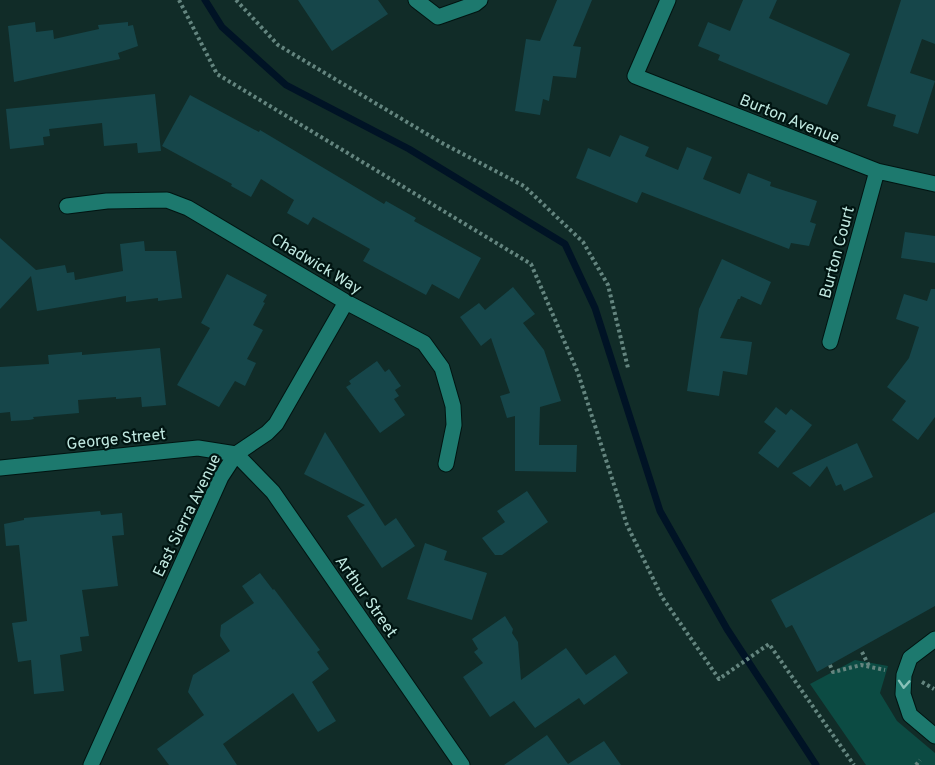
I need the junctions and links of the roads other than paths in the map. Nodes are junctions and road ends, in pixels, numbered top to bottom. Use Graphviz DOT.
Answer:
graph roads {
  1 [pos="416,0"];
  2 [pos="668,0"];
  3 [pos="477,2"];
  4 [pos="877,171"];
  5 [pos="935,184"];
  6 [pos="67,206"];
  7 [pos="346,302"];
  8 [pos="830,342"];
  9 [pos="236,454"];
  10 [pos="446,464"];
  11 [pos="0,468"];
  12 [pos="935,639"];
  13 [pos="935,736"];
  14 [pos="90,765"];
  15 [pos="462,765"];
  1 -- 3 [label="street"];
  2 -- 4 [label="street, Burton Avenue"];
  4 -- 5 [label="street, Burton Avenue"];
  4 -- 8 [label="street, Burton Court"];
  6 -- 7 [label="street, Chadwick Way"];
  7 -- 9 [label="street, East Sierra Avenue"];
  7 -- 10 [label="street, Chadwick Way"];
  9 -- 11 [label="street, George Street"];
  9 -- 14 [label="street, East Sierra Avenue"];
  9 -- 15 [label="street, Arthur Street"];
  12 -- 13 [label="street, one-way"];
}
